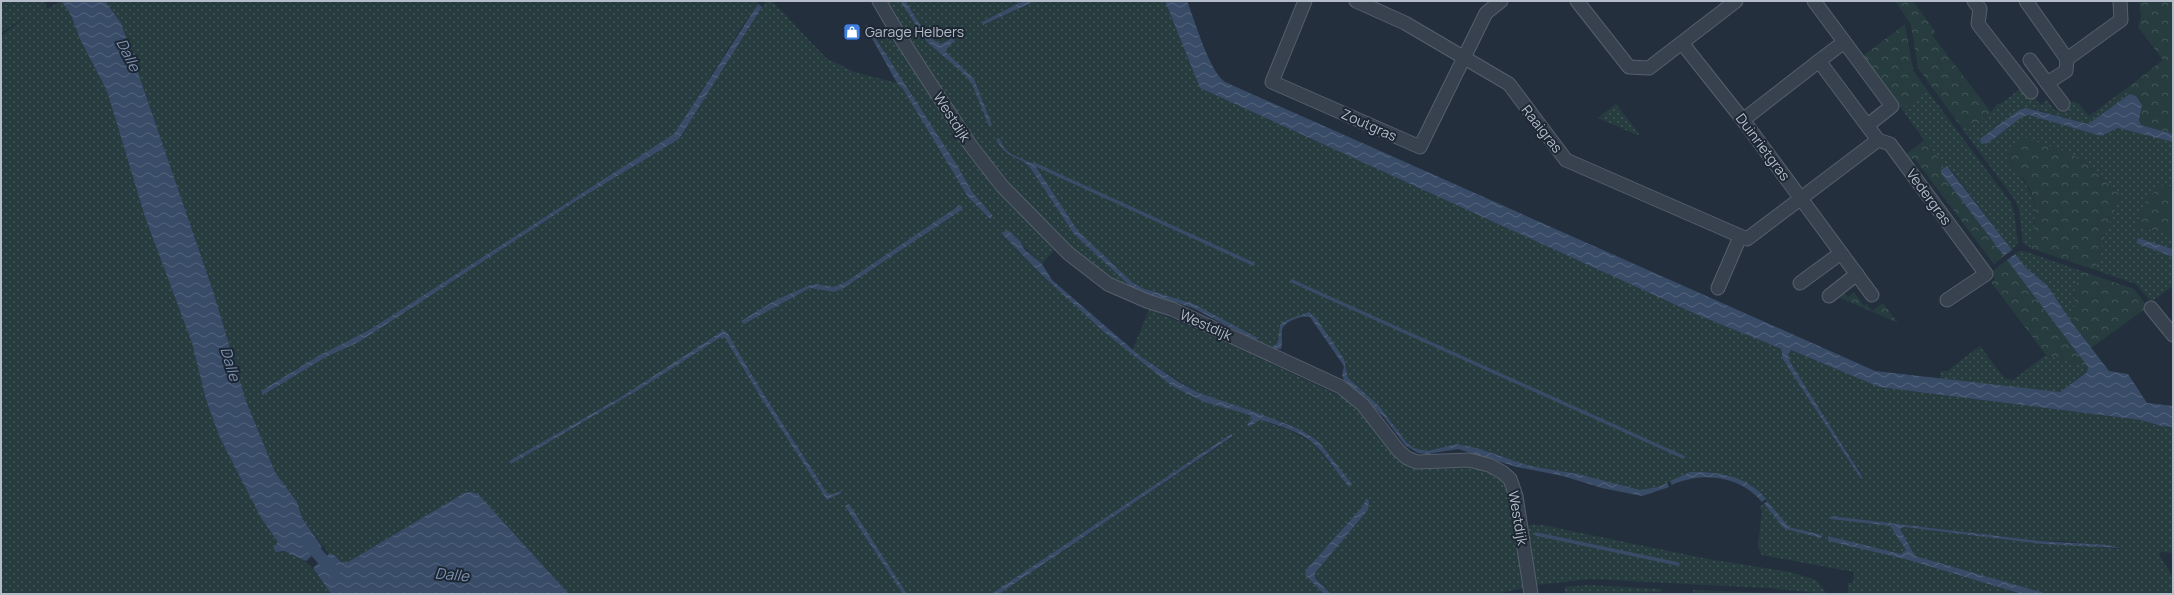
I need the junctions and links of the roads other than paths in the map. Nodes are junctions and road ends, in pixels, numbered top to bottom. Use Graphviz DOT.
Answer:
graph roads {
  1 [pos="879,1"];
  2 [pos="1305,1"];
  3 [pos="1356,1"];
  4 [pos="1501,1"];
  5 [pos="1577,1"];
  6 [pos="1736,1"];
  7 [pos="1814,1"];
  8 [pos="2026,1"];
  9 [pos="2120,1"];
  10 [pos="1977,5"];
  11 [pos="1682,42"];
  12 [pos="1844,42"];
  13 [pos="1462,58"];
  14 [pos="2030,60"];
  15 [pos="2067,60"];
  16 [pos="1820,61"];
  17 [pos="2047,83"];
  18 [pos="2032,92"];
  19 [pos="2063,104"];
  20 [pos="1743,120"];
  21 [pos="1868,125"];
  22 [pos="1878,140"];
  23 [pos="1801,198"];
  24 [pos="1740,237"];
  25 [pos="1842,253"];
  26 [pos="1857,274"];
  27 [pos="1800,283"];
  28 [pos="1718,288"];
  29 [pos="1872,295"];
  30 [pos="1829,296"];
  31 [pos="1947,300"];
  32 [pos="2151,308"];
  33 [pos="2173,335"];
  34 [pos="1531,594"];
  1 -- 34 [label="street, Westdijk"];
  2 -- 13 [label="street, Zoutgras"];
  3 -- 13 [label="street, Raaigras"];
  4 -- 13 [label="street"];
  5 -- 11 [label="street"];
  6 -- 11 [label="street"];
  7 -- 12 [label="street"];
  8 -- 15 [label="street"];
  9 -- 15 [label="street"];
  10 -- 18 [label="street"];
  11 -- 20 [label="street, Duinrietgras"];
  12 -- 16 [label="street"];
  12 -- 21 [label="street"];
  13 -- 24 [label="street, Raaigras"];
  14 -- 17 [label="street"];
  15 -- 17 [label="street"];
  16 -- 20 [label="street"];
  16 -- 21 [label="street, Vedergras"];
  17 -- 19 [label="street"];
  20 -- 23 [label="street, Duinrietgras"];
  21 -- 22 [label="street, Vedergras"];
  22 -- 23 [label="street"];
  22 -- 31 [label="street, Vedergras"];
  23 -- 24 [label="street"];
  23 -- 25 [label="street, Duinrietgras"];
  24 -- 28 [label="street"];
  25 -- 26 [label="street, Duinrietgras"];
  25 -- 27 [label="street"];
  26 -- 29 [label="street, Duinrietgras"];
  26 -- 30 [label="street"];
  32 -- 33 [label="street"];
}
